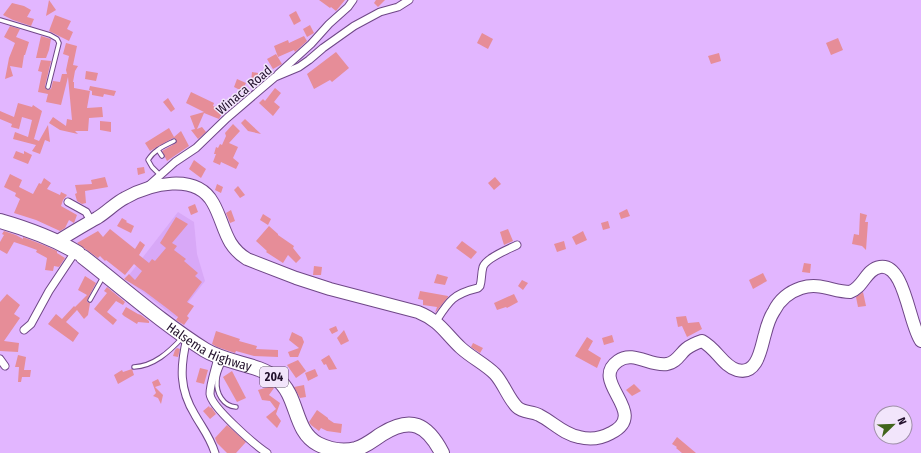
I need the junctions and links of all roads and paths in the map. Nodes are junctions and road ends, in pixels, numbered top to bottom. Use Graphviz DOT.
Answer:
graph roads {
  1 [pos="353,0"];
  2 [pos="409,0"];
  3 [pos="0,20"];
  4 [pos="275,77"];
  5 [pos="48,86"];
  6 [pos="174,141"];
  7 [pos="158,150"];
  8 [pos="162,156"];
  9 [pos="160,175"];
  10 [pos="145,189"];
  11 [pos="68,202"];
  12 [pos="0,221"];
  13 [pos="90,221"];
  14 [pos="58,241"];
  15 [pos="517,245"];
  16 [pos="79,254"];
  17 [pos="104,274"];
  18 [pos="90,300"];
  19 [pos="436,321"];
  20 [pos="24,330"];
  21 [pos="185,337"];
  22 [pos="921,341"];
  23 [pos="221,358"];
  24 [pos="0,359"];
  25 [pos="5,366"];
  26 [pos="134,367"];
  27 [pos="236,407"];
  28 [pos="215,453"];
  29 [pos="267,453"];
  30 [pos="442,453"];
  1 -- 4 [label="street"];
  2 -- 4 [label="street, Winaca Road"];
  3 -- 5 [label="lane"];
  4 -- 9 [label="street, Winaca Road"];
  6 -- 7 [label="lane"];
  7 -- 8 [label="lane"];
  7 -- 9 [label="lane"];
  9 -- 10 [label="street, Winaca Road"];
  10 -- 13 [label="main road"];
  10 -- 19 [label="main road"];
  11 -- 13 [label="street"];
  12 -- 14 [label="highway, Halsema Highway / 204"];
  13 -- 14 [label="main road"];
  14 -- 16 [label="highway, Halsema Highway / 204"];
  15 -- 19 [label="street"];
  16 -- 17 [label="highway, Halsema Highway / 204"];
  16 -- 20 [label="street"];
  17 -- 18 [label="lane"];
  17 -- 21 [label="highway, Halsema Highway / 204"];
  19 -- 22 [label="main road"];
  21 -- 23 [label="highway, Halsema Highway / 204"];
  21 -- 26 [label="lane"];
  21 -- 28 [label="street"];
  23 -- 27 [label="lane"];
  23 -- 29 [label="street"];
  23 -- 30 [label="highway, Halsema Highway / 204"];
  24 -- 25 [label="street"];
}
